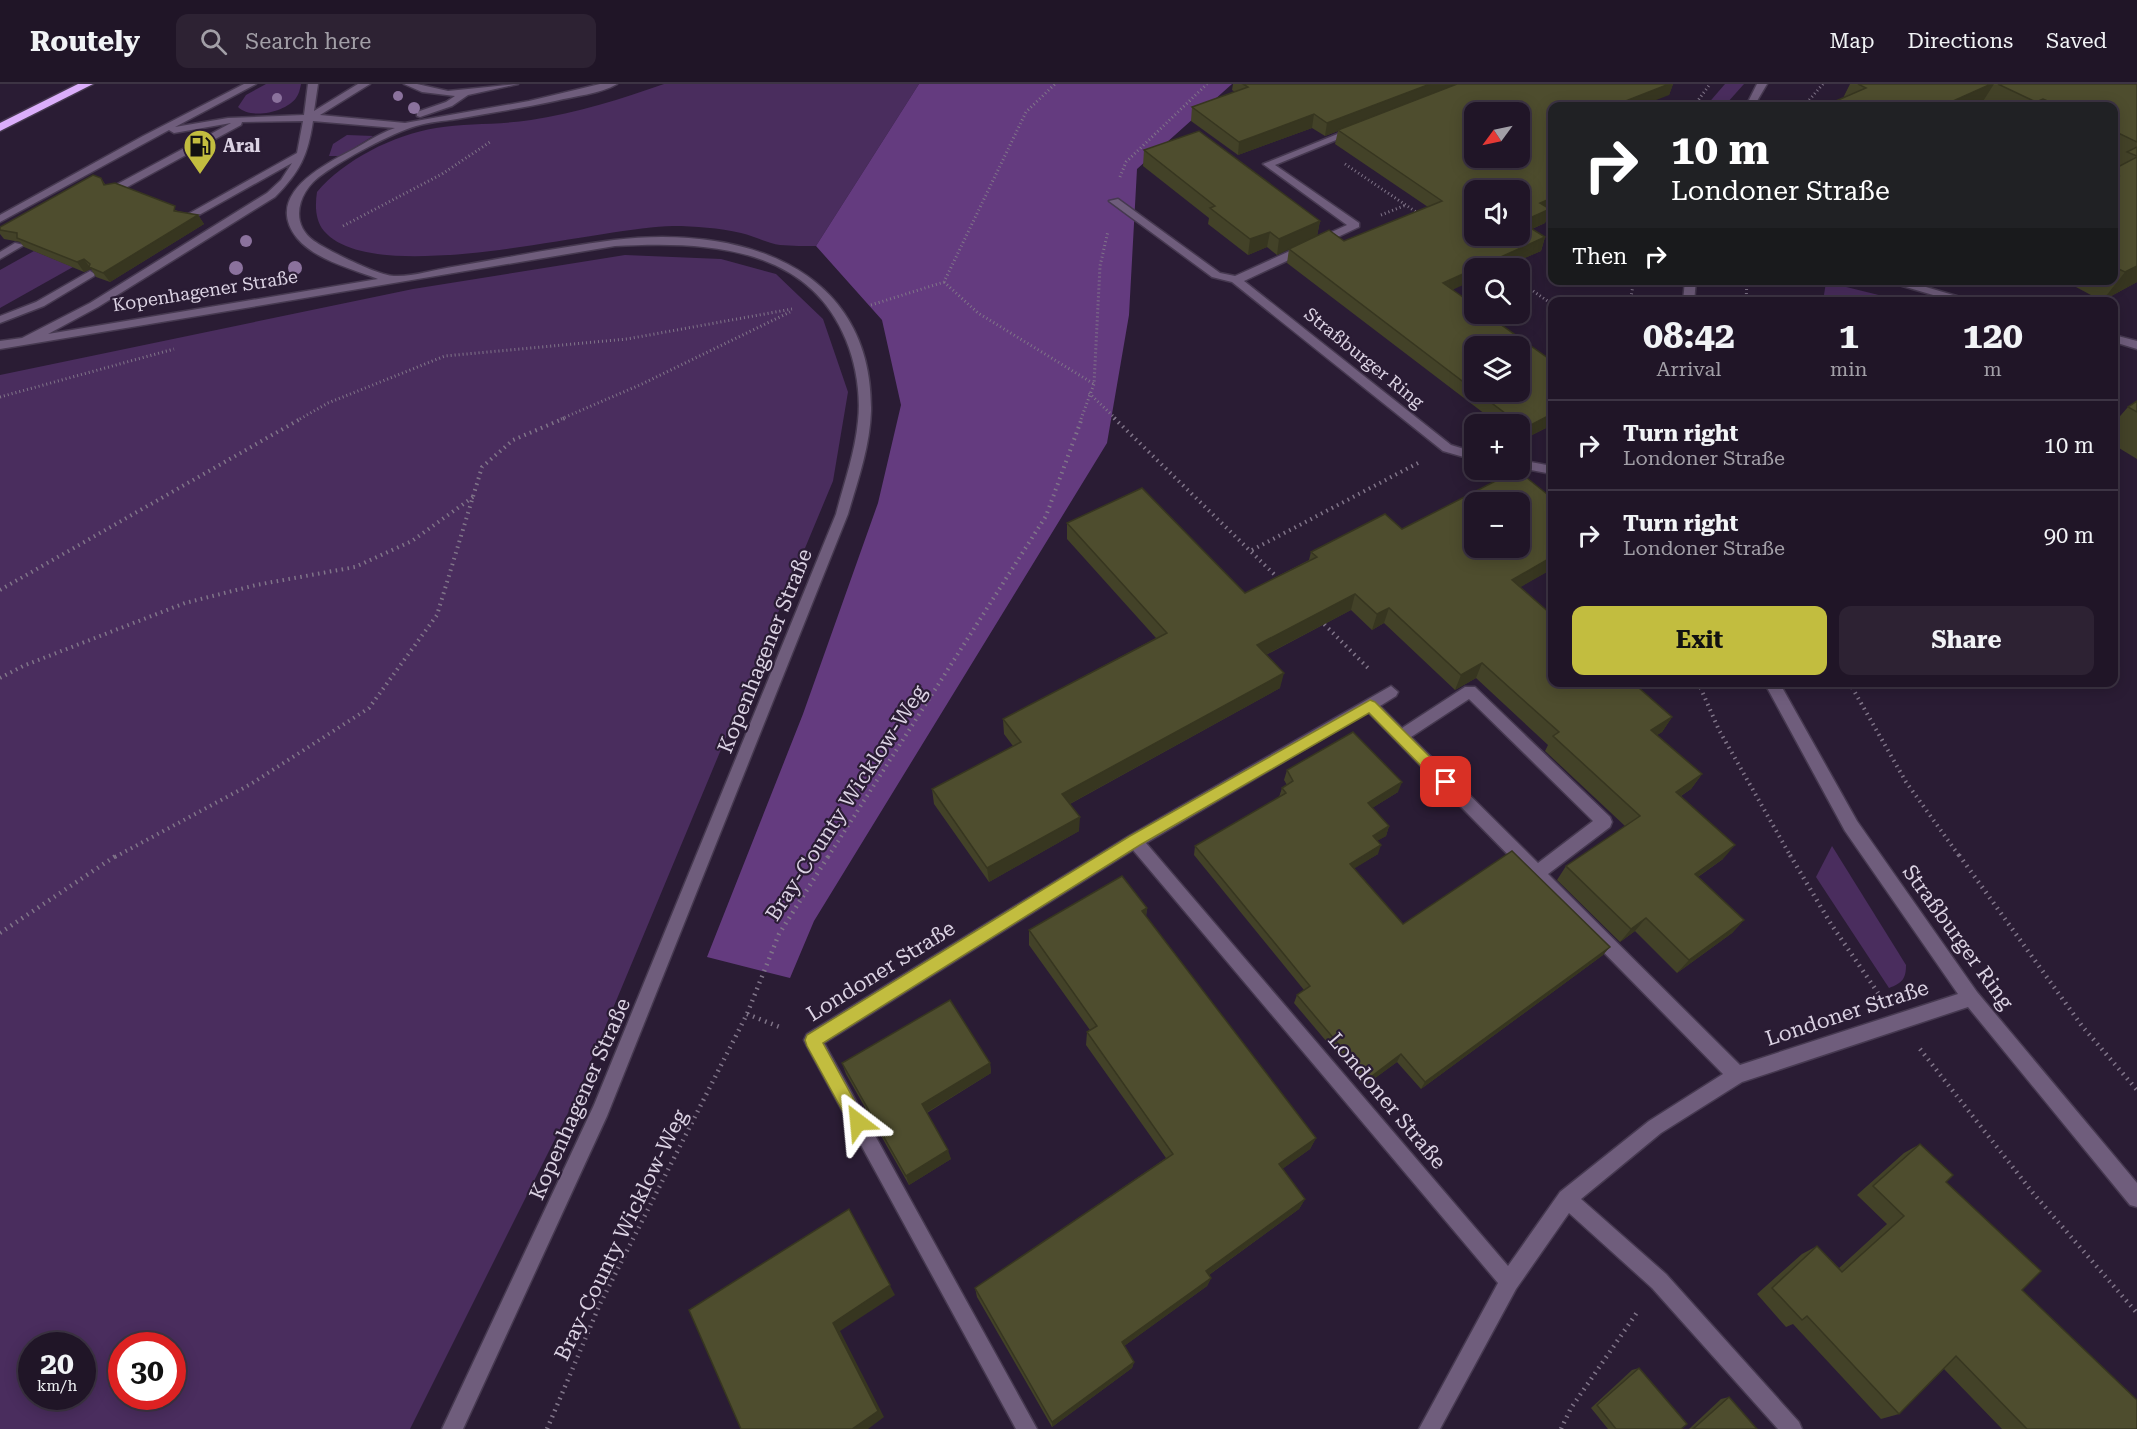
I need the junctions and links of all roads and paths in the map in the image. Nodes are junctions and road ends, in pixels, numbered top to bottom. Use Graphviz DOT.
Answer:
graph roads {
  1 [pos="87,84"];
  2 [pos="251,84"];
  3 [pos="314,84"];
  4 [pos="365,84"];
  5 [pos="409,84"];
  6 [pos="513,84"];
  7 [pos="612,84"];
  8 [pos="1055,84"];
  9 [pos="1207,84"];
  10 [pos="1710,84"];
  11 [pos="1762,84"];
  12 [pos="1823,84"];
  13 [pos="464,93"];
  14 [pos="1697,102"];
  15 [pos="1752,102"];
  16 [pos="1807,102"];
  17 [pos="529,104"];
  18 [pos="307,119"];
  19 [pos="242,121"];
  20 [pos="404,126"];
  21 [pos="0,128"];
  22 [pos="1360,129"];
  23 [pos="146,138"];
  24 [pos="1317,145"];
  25 [pos="303,153"];
  26 [pos="114,190"];
  27 [pos="271,195"];
  28 [pos="297,196"];
  29 [pos="1114,201"];
  30 [pos="186,218"];
  31 [pos="1425,218"];
  32 [pos="0,219"];
  33 [pos="19,245"];
  34 [pos="309,245"];
  35 [pos="0,256"];
  36 [pos="90,274"];
  37 [pos="391,280"];
  38 [pos="1236,280"];
  39 [pos="944,282"];
  40 [pos="1906,285"];
  41 [pos="1530,289"];
  42 [pos="1953,297"];
  43 [pos="1548,301"];
  44 [pos="840,313"];
  45 [pos="0,320"];
  46 [pos="2118,340"];
  47 [pos="25,341"];
  48 [pos="0,345"];
  49 [pos="2137,345"];
  50 [pos="180,348"];
  51 [pos="1094,384"];
  52 [pos="1089,393"];
  53 [pos="0,397"];
  54 [pos="1447,448"];
  55 [pos="1464,453"];
  56 [pos="1530,466"];
  57 [pos="1548,469"];
  58 [pos="473,496"];
  59 [pos="1252,550"];
  60 [pos="1284,584"];
  61 [pos="0,590"];
  62 [pos="1317,617"];
  63 [pos="0,678"];
  64 [pos="1774,687"];
  65 [pos="1852,687"];
  66 [pos="1391,692"];
  67 [pos="1370,705"];
  68 [pos="1401,736"];
  69 [pos="1135,841"];
  70 [pos="1537,873"];
  71 [pos="0,933"];
  72 [pos="1971,998"];
  73 [pos="1737,1074"];
  74 [pos="2137,1090"];
  75 [pos="2137,1198"];
  76 [pos="1567,1199"];
  77 [pos="1659,1281"];
  78 [pos="1509,1282"];
  79 [pos="452,1429"];
  80 [pos="547,1429"];
  81 [pos="1027,1429"];
  82 [pos="1429,1429"];
  83 [pos="1561,1429"];
  84 [pos="1792,1429"];
  1 -- 21 [label="highway"];
  2 -- 23 [label="street"];
  3 -- 18 [label="street"];
  4 -- 18 [label="street"];
  5 -- 13 [label="street"];
  6 -- 13 [label="street"];
  7 -- 17 [label="street"];
  8 -- 39 [label="path"];
  9 -- 29 [label="path, Bray-County Wicklow-Weg"];
  10 -- 14 [label="path"];
  11 -- 15 [label="street"];
  12 -- 16 [label="path"];
  13 -- 20 [label="street"];
  17 -- 20 [label="street"];
  17 -- 34 [label="path"];
  18 -- 19 [label="street"];
  18 -- 20 [label="street"];
  18 -- 25 [label="street"];
  19 -- 23 [label="street"];
  19 -- 26 [label="street"];
  20 -- 28 [label="street"];
  22 -- 24 [label="street"];
  23 -- 32 [label="street"];
  24 -- 31 [label="path"];
  24 -- 38 [label="street"];
  25 -- 27 [label="street"];
  25 -- 30 [label="street"];
  27 -- 28 [label="street"];
  27 -- 47 [label="street"];
  28 -- 34 [label="street, Kopenhagener Straße"];
  29 -- 38 [label="street, Straßburger Ring"];
  29 -- 51 [label="path, Bray-County Wicklow-Weg"];
  33 -- 35 [label="street"];
  34 -- 37 [label="street, Kopenhagener Straße"];
  36 -- 45 [label="street"];
  37 -- 44 [label="street, Kopenhagener Straße"];
  37 -- 47 [label="street, Kopenhagener Straße"];
  38 -- 54 [label="street, Straßburger Ring"];
  39 -- 44 [label="path"];
  39 -- 51 [label="path"];
  40 -- 42 [label="street"];
  41 -- 43 [label="path"];
  44 -- 79 [label="street, Kopenhagener Straße"];
  46 -- 49 [label="street"];
  47 -- 48 [label="street, Kopenhagener Straße"];
  50 -- 53 [label="path"];
  51 -- 52 [label="path, Bray-County Wicklow-Weg"];
  52 -- 59 [label="path"];
  52 -- 80 [label="path, Bray-County Wicklow-Weg"];
  54 -- 55 [label="street, Straßburger Ring"];
  54 -- 59 [label="path"];
  56 -- 57 [label="street"];
  58 -- 61 [label="path"];
  58 -- 63 [label="path"];
  58 -- 71 [label="path"];
  59 -- 60 [label="path"];
  62 -- 66 [label="path"];
  64 -- 72 [label="street, Straßburger Ring"];
  65 -- 74 [label="path"];
  66 -- 67 [label="street, Londoner Straße"];
  67 -- 68 [label="street"];
  67 -- 69 [label="street, Londoner Straße"];
  68 -- 70 [label="street"];
  68 -- 70 [label="street"];
  69 -- 78 [label="street, Londoner Straße"];
  69 -- 81 [label="street, Londoner Straße"];
  70 -- 73 [label="street"];
  72 -- 73 [label="street, Londoner Straße"];
  72 -- 75 [label="street, Straßburger Ring"];
  73 -- 76 [label="street, Londoner Straße"];
  76 -- 77 [label="street"];
  76 -- 78 [label="street, Londoner Straße"];
  77 -- 83 [label="path"];
  77 -- 84 [label="street"];
  78 -- 82 [label="street, Londoner Straße"];
}
